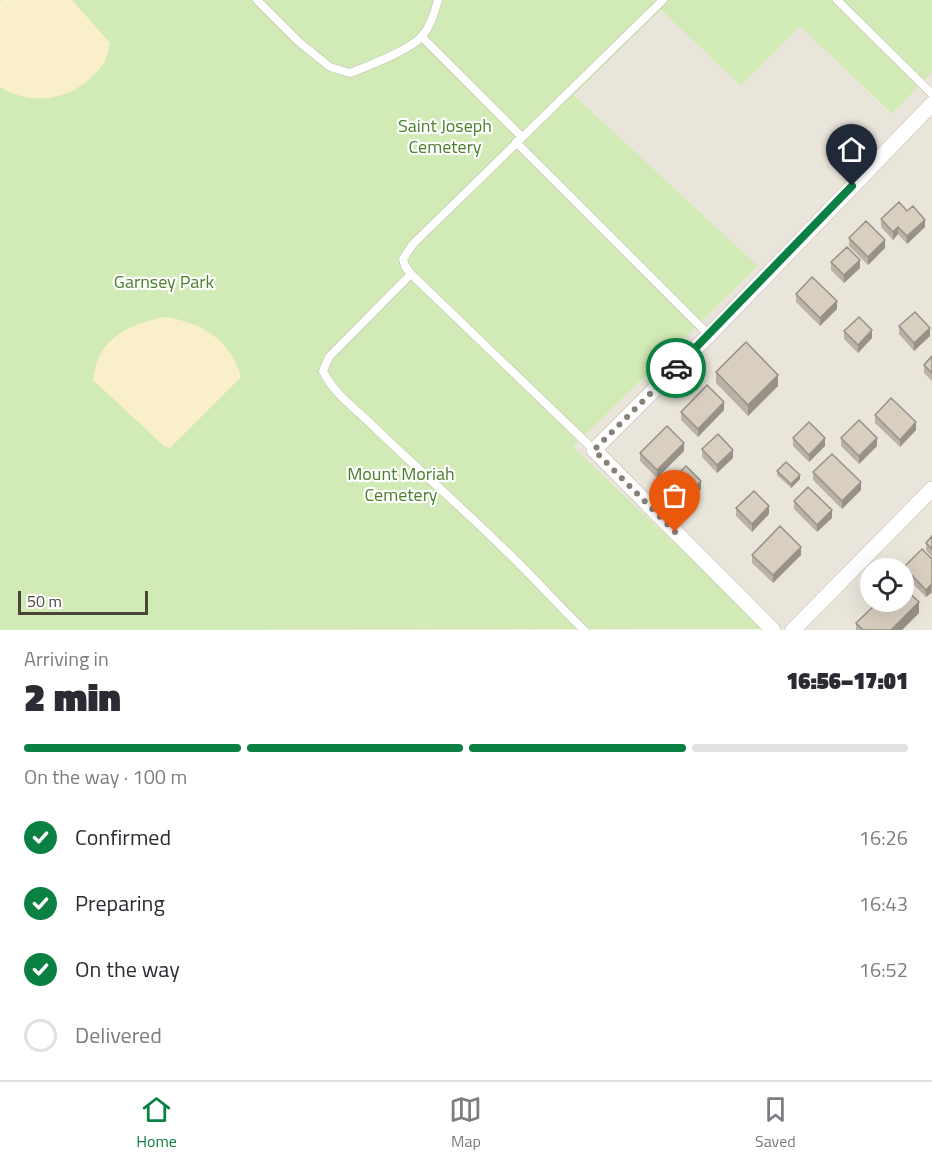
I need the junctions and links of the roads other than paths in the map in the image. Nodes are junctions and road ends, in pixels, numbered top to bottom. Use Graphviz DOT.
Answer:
graph roads {
  1 [pos="257,0"];
  2 [pos="438,0"];
  3 [pos="663,0"];
  4 [pos="837,0"];
  5 [pos="422,37"];
  6 [pos="932,94"];
  7 [pos="932,104"];
  8 [pos="518,139"];
  9 [pos="411,274"];
  10 [pos="709,335"];
  11 [pos="594,450"];
  12 [pos="932,489"];
  13 [pos="584,630"];
  14 [pos="774,630"];
  15 [pos="793,630"];
  1 -- 5 [label="lane"];
  2 -- 5 [label="lane"];
  3 -- 8 [label="lane"];
  4 -- 6 [label="lane"];
  5 -- 8 [label="lane"];
  7 -- 10 [label="street"];
  8 -- 9 [label="lane"];
  8 -- 10 [label="lane"];
  9 -- 11 [label="lane"];
  9 -- 13 [label="lane"];
  10 -- 11 [label="street"];
  11 -- 14 [label="street"];
  12 -- 15 [label="street"];
}
